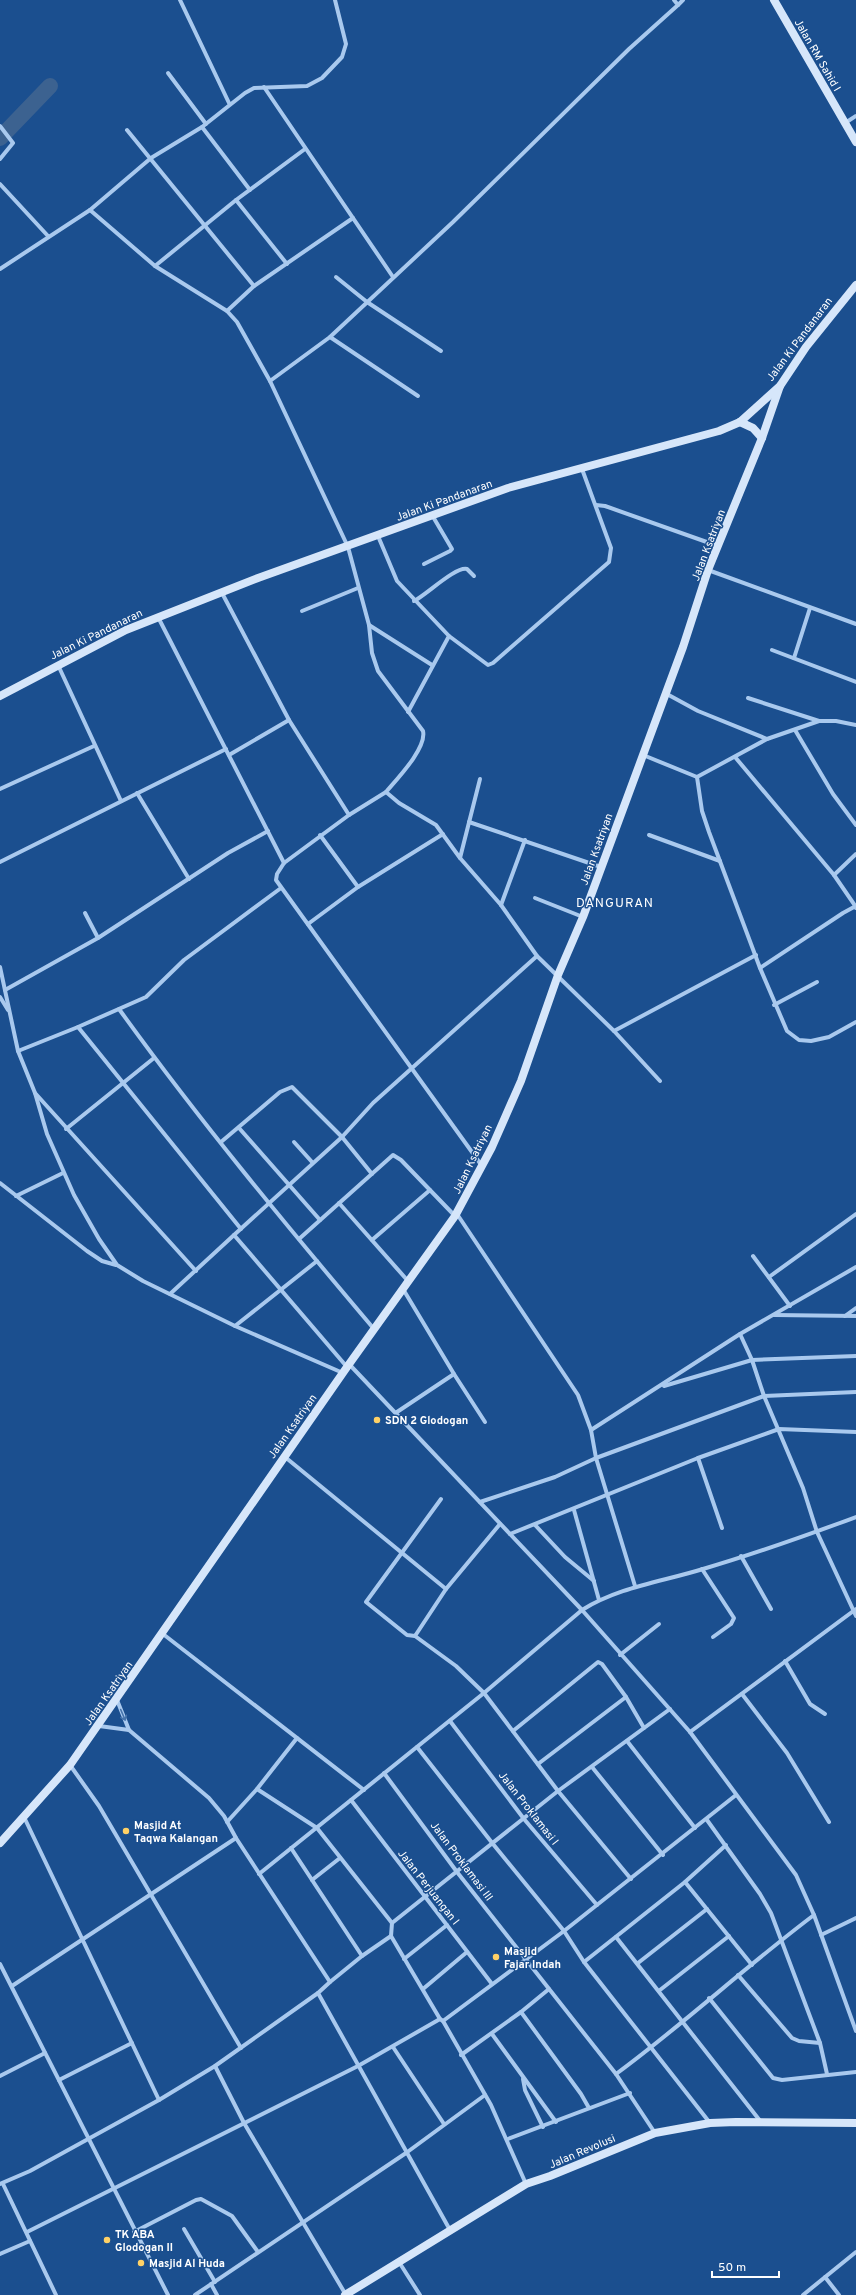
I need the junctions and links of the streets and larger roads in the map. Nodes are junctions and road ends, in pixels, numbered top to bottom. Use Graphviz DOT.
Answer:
graph roads {
  1 [pos="335,0"];
  2 [pos="674,0"];
  3 [pos="683,0"];
  4 [pos="774,0"];
  5 [pos="180,1"];
  6 [pos="678,5"];
  7 [pos="168,74"];
  8 [pos="264,87"];
  9 [pos="229,103"];
  10 [pos="856,116"];
  11 [pos="845,123"];
  12 [pos="204,125"];
  13 [pos="0,126"];
  14 [pos="127,130"];
  15 [pos="856,142"];
  16 [pos="305,149"];
  17 [pos="151,158"];
  18 [pos="0,159"];
  19 [pos="0,184"];
  20 [pos="250,190"];
  21 [pos="236,200"];
  22 [pos="90,210"];
  23 [pos="353,218"];
  24 [pos="202,226"];
  25 [pos="48,236"];
  26 [pos="287,264"];
  27 [pos="155,266"];
  28 [pos="0,269"];
  29 [pos="336,277"];
  30 [pos="393,277"];
  31 [pos="856,285"];
  32 [pos="254,286"];
  33 [pos="367,302"];
  34 [pos="227,311"];
  35 [pos="330,337"];
  36 [pos="441,351"];
  37 [pos="270,381"];
  38 [pos="780,386"];
  39 [pos="418,396"];
  40 [pos="740,422"];
  41 [pos="762,438"];
  42 [pos="582,469"];
  43 [pos="596,504"];
  44 [pos="432,515"];
  45 [pos="378,536"];
  46 [pos="718,546"];
  47 [pos="348,547"];
  48 [pos="424,564"];
  49 [pos="708,570"];
  50 [pos="474,576"];
  51 [pos="358,588"];
  52 [pos="222,592"];
  53 [pos="414,601"];
  54 [pos="810,608"];
  55 [pos="302,611"];
  56 [pos="158,616"];
  57 [pos="856,624"];
  58 [pos="369,625"];
  59 [pos="449,636"];
  60 [pos="772,650"];
  61 [pos="794,658"];
  62 [pos="58,665"];
  63 [pos="432,665"];
  64 [pos="856,682"];
  65 [pos="665,693"];
  66 [pos="0,696"];
  67 [pos="748,698"];
  68 [pos="408,712"];
  69 [pos="289,720"];
  70 [pos="819,721"];
  71 [pos="856,725"];
  72 [pos="795,730"];
  73 [pos="767,739"];
  74 [pos="94,746"];
  75 [pos="226,749"];
  76 [pos="230,754"];
  77 [pos="643,755"];
  78 [pos="735,757"];
  79 [pos="697,777"];
  80 [pos="480,779"];
  81 [pos="0,789"];
  82 [pos="386,792"];
  83 [pos="138,793"];
  84 [pos="121,801"];
  85 [pos="349,815"];
  86 [pos="469,822"];
  87 [pos="856,825"];
  88 [pos="268,831"];
  89 [pos="444,834"];
  90 [pos="320,835"];
  91 [pos="649,835"];
  92 [pos="525,840"];
  93 [pos="856,854"];
  94 [pos="460,858"];
  95 [pos="720,861"];
  96 [pos="0,862"];
  97 [pos="284,863"];
  98 [pos="601,867"];
  99 [pos="834,875"];
  100 [pos="188,879"];
  101 [pos="358,887"];
  102 [pos="281,888"];
  103 [pos="536,898"];
  104 [pos="501,905"];
  105 [pos="856,907"];
  106 [pos="84,913"];
  107 [pos="583,917"];
  108 [pos="308,924"];
  109 [pos="98,938"];
  110 [pos="756,955"];
  111 [pos="537,956"];
  112 [pos="0,967"];
  113 [pos="760,968"];
  114 [pos="558,975"];
  115 [pos="816,982"];
  116 [pos="5,990"];
  117 [pos="0,996"];
  118 [pos="774,1005"];
  119 [pos="119,1009"];
  120 [pos="10,1013"];
  121 [pos="856,1022"];
  122 [pos="78,1027"];
  123 [pos="614,1031"];
  124 [pos="18,1051"];
  125 [pos="154,1058"];
  126 [pos="411,1068"];
  127 [pos="660,1081"];
  128 [pos="122,1082"];
  129 [pos="35,1093"];
  130 [pos="239,1128"];
  131 [pos="66,1129"];
  132 [pos="342,1136"];
  133 [pos="221,1142"];
  134 [pos="294,1142"];
  135 [pos="312,1162"];
  136 [pos="482,1167"];
  137 [pos="63,1173"];
  138 [pos="372,1174"];
  139 [pos="0,1183"];
  140 [pos="288,1185"];
  141 [pos="430,1190"];
  142 [pos="16,1196"];
  143 [pos="268,1203"];
  144 [pos="339,1203"];
  145 [pos="856,1214"];
  146 [pos="456,1215"];
  147 [pos="320,1220"];
  148 [pos="241,1229"];
  149 [pos="234,1235"];
  150 [pos="298,1239"];
  151 [pos="372,1240"];
  152 [pos="754,1256"];
  153 [pos="317,1261"];
  154 [pos="117,1265"];
  155 [pos="856,1267"];
  156 [pos="196,1271"];
  157 [pos="768,1277"];
  158 [pos="408,1281"];
  159 [pos="403,1289"];
  160 [pos="280,1290"];
  161 [pos="170,1294"];
  162 [pos="790,1306"];
  163 [pos="856,1308"];
  164 [pos="773,1315"];
  165 [pos="845,1316"];
  166 [pos="856,1316"];
  167 [pos="235,1326"];
  168 [pos="374,1329"];
  169 [pos="740,1334"];
  170 [pos="856,1356"];
  171 [pos="752,1360"];
  172 [pos="347,1368"];
  173 [pos="454,1374"];
  174 [pos="660,1387"];
  175 [pos="856,1392"];
  176 [pos="764,1396"];
  177 [pos="397,1412"];
  178 [pos="485,1422"];
  179 [pos="779,1429"];
  180 [pos="591,1430"];
  181 [pos="856,1432"];
  182 [pos="284,1456"];
  183 [pos="596,1458"];
  184 [pos="698,1458"];
  185 [pos="607,1494"];
  186 [pos="441,1498"];
  187 [pos="480,1502"];
  188 [pos="574,1510"];
  189 [pos="856,1517"];
  190 [pos="500,1524"];
  191 [pos="535,1525"];
  192 [pos="722,1528"];
  193 [pos="817,1532"];
  194 [pos="510,1534"];
  195 [pos="403,1552"];
  196 [pos="741,1556"];
  197 [pos="702,1569"];
  198 [pos="594,1581"];
  199 [pos="635,1586"];
  200 [pos="446,1589"];
  201 [pos="599,1600"];
  202 [pos="771,1609"];
  203 [pos="582,1610"];
  204 [pos="855,1610"];
  205 [pos="856,1616"];
  206 [pos="659,1624"];
  207 [pos="164,1634"];
  208 [pos="415,1636"];
  209 [pos="713,1637"];
  210 [pos="620,1655"];
  211 [pos="785,1661"];
  212 [pos="484,1694"];
  213 [pos="742,1694"];
  214 [pos="626,1697"];
  215 [pos="117,1700"];
  216 [pos="670,1709"];
  217 [pos="825,1714"];
  218 [pos="450,1720"];
  219 [pos="99,1726"];
  220 [pos="644,1728"];
  221 [pos="129,1730"];
  222 [pos="513,1731"];
  223 [pos="690,1732"];
  224 [pos="297,1738"];
  225 [pos="627,1741"];
  226 [pos="417,1747"];
  227 [pos="538,1764"];
  228 [pos="70,1765"];
  229 [pos="592,1767"];
  230 [pos="384,1773"];
  231 [pos="257,1788"];
  232 [pos="364,1790"];
  233 [pos="558,1791"];
  234 [pos="736,1795"];
  235 [pos="351,1800"];
  236 [pos="24,1817"];
  237 [pos="524,1819"];
  238 [pos="707,1820"];
  239 [pos="227,1822"];
  240 [pos="829,1822"];
  241 [pos="317,1828"];
  242 [pos="696,1828"];
  243 [pos="236,1838"];
  244 [pos="0,1843"];
  245 [pos="493,1844"];
  246 [pos="726,1845"];
  247 [pos="291,1848"];
  248 [pos="662,1855"];
  249 [pos="340,1858"];
  250 [pos="457,1872"];
  251 [pos="259,1874"];
  252 [pos="631,1879"];
  253 [pos="312,1880"];
  254 [pos="684,1882"];
  255 [pos="149,1895"];
  256 [pos="426,1898"];
  257 [pos="597,1905"];
  258 [pos="707,1909"];
  259 [pos="814,1915"];
  260 [pos="856,1918"];
  261 [pos="392,1923"];
  262 [pos="447,1925"];
  263 [pos="564,1931"];
  264 [pos="821,1934"];
  265 [pos="391,1936"];
  266 [pos="729,1936"];
  267 [pos="616,1937"];
  268 [pos="82,1939"];
  269 [pos="782,1939"];
  270 [pos="467,1952"];
  271 [pos="362,1956"];
  272 [pos="404,1959"];
  273 [pos="527,1959"];
  274 [pos="584,1962"];
  275 [pos="638,1963"];
  276 [pos="0,1965"];
  277 [pos="752,1965"];
  278 [pos="738,1975"];
  279 [pos="330,1982"];
  280 [pos="492,1984"];
  281 [pos="12,1986"];
  282 [pos="423,1989"];
  283 [pos="549,1989"];
  284 [pos="660,1990"];
  285 [pos="318,1993"];
  286 [pos="709,1998"];
  287 [pos="521,2012"];
  288 [pos="442,2020"];
  289 [pos="682,2020"];
  290 [pos="856,2031"];
  291 [pos="492,2034"];
  292 [pos="132,2043"];
  293 [pos="820,2043"];
  294 [pos="393,2047"];
  295 [pos="241,2048"];
  296 [pos="652,2048"];
  297 [pos="45,2053"];
  298 [pos="461,2055"];
  299 [pos="215,2066"];
  300 [pos="358,2066"];
  301 [pos="856,2072"];
  302 [pos="616,2074"];
  303 [pos="827,2074"];
  304 [pos="0,2076"];
  305 [pos="523,2078"];
  306 [pos="59,2080"];
  307 [pos="630,2093"];
  308 [pos="485,2095"];
  309 [pos="159,2100"];
  310 [pos="589,2108"];
  311 [pos="244,2122"];
  312 [pos="556,2122"];
  313 [pos="762,2122"];
  314 [pos="710,2123"];
  315 [pos="856,2123"];
  316 [pos="444,2124"];
  317 [pos="542,2127"];
  318 [pos="655,2133"];
  319 [pos="88,2138"];
  320 [pos="508,2139"];
  321 [pos="406,2153"];
  322 [pos="2,2184"];
  323 [pos="526,2184"];
  324 [pos="114,2189"];
  325 [pos="302,2222"];
  326 [pos="184,2228"];
  327 [pos="450,2231"];
  328 [pos="27,2232"];
  329 [pos="134,2232"];
  330 [pos="30,2241"];
  331 [pos="258,2252"];
  332 [pos="856,2252"];
  333 [pos="0,2254"];
  334 [pos="399,2262"];
  335 [pos="825,2277"];
  336 [pos="213,2283"];
  337 [pos="56,2295"];
  338 [pos="168,2295"];
  339 [pos="194,2295"];
  340 [pos="217,2295"];
  341 [pos="345,2295"];
  342 [pos="420,2295"];
  343 [pos="803,2295"];
  344 [pos="839,2295"];
  1 -- 8 [label="street"];
  2 -- 6 [label="street"];
  3 -- 6 [label="street"];
  4 -- 11 [label="street, Jalan RM Sahid I"];
  5 -- 9 [label="street"];
  6 -- 30 [label="street"];
  7 -- 12 [label="street"];
  8 -- 9 [label="street"];
  8 -- 16 [label="street"];
  9 -- 12 [label="street"];
  10 -- 11 [label="street"];
  11 -- 15 [label="street, Jalan RM Sahid I"];
  12 -- 17 [label="street"];
  12 -- 20 [label="street"];
  13 -- 18 [label="street"];
  14 -- 17 [label="street"];
  16 -- 20 [label="street"];
  16 -- 23 [label="street"];
  17 -- 22 [label="street"];
  17 -- 24 [label="street"];
  19 -- 25 [label="street"];
  20 -- 21 [label="street"];
  21 -- 24 [label="street"];
  21 -- 26 [label="street"];
  22 -- 25 [label="street"];
  22 -- 27 [label="street"];
  23 -- 26 [label="street"];
  23 -- 30 [label="street"];
  24 -- 27 [label="street"];
  24 -- 32 [label="street"];
  25 -- 28 [label="street"];
  26 -- 32 [label="street"];
  27 -- 34 [label="street"];
  29 -- 33 [label="street"];
  30 -- 33 [label="street"];
  31 -- 38 [label="street, Jalan Ki Pandanaran"];
  32 -- 34 [label="street"];
  33 -- 35 [label="street"];
  33 -- 36 [label="street"];
  34 -- 37 [label="street"];
  35 -- 37 [label="street"];
  35 -- 39 [label="street"];
  37 -- 47 [label="street"];
  38 -- 40 [label="street, Jalan Ki Pandanaran"];
  38 -- 41 [label="street, Jalan Ksatriyan"];
  40 -- 41 [label="street"];
  40 -- 42 [label="street, Jalan Ki Pandanaran"];
  41 -- 46 [label="street, Jalan Ksatriyan"];
  42 -- 43 [label="street"];
  42 -- 44 [label="street, Jalan Ki Pandanaran"];
  43 -- 46 [label="street"];
  43 -- 59 [label="street"];
  44 -- 45 [label="street, Jalan Ki Pandanaran"];
  44 -- 48 [label="street"];
  45 -- 47 [label="street, Jalan Ki Pandanaran"];
  45 -- 53 [label="street"];
  46 -- 49 [label="street, Jalan Ksatriyan"];
  47 -- 51 [label="street"];
  47 -- 52 [label="street, Jalan Ki Pandanaran"];
  49 -- 54 [label="street"];
  49 -- 65 [label="street, Jalan Ksatriyan"];
  50 -- 53 [label="street"];
  51 -- 55 [label="street"];
  51 -- 58 [label="street"];
  52 -- 56 [label="street, Jalan Ki Pandanaran"];
  52 -- 69 [label="street"];
  53 -- 59 [label="street"];
  54 -- 57 [label="street"];
  54 -- 61 [label="street"];
  56 -- 62 [label="street, Jalan Ki Pandanaran"];
  56 -- 75 [label="street"];
  58 -- 63 [label="street"];
  58 -- 68 [label="street"];
  59 -- 63 [label="street"];
  60 -- 61 [label="street"];
  61 -- 64 [label="street"];
  62 -- 66 [label="street, Jalan Ki Pandanaran"];
  62 -- 74 [label="street"];
  63 -- 68 [label="street"];
  65 -- 73 [label="street"];
  65 -- 77 [label="street, Jalan Ksatriyan"];
  67 -- 70 [label="street"];
  68 -- 82 [label="street"];
  69 -- 76 [label="street"];
  69 -- 85 [label="street"];
  70 -- 71 [label="street"];
  70 -- 72 [label="street"];
  72 -- 73 [label="street"];
  72 -- 87 [label="street"];
  73 -- 78 [label="street"];
  74 -- 81 [label="street"];
  74 -- 84 [label="street"];
  75 -- 76 [label="street"];
  75 -- 83 [label="street"];
  76 -- 88 [label="street"];
  77 -- 79 [label="street"];
  77 -- 98 [label="street, Jalan Ksatriyan"];
  78 -- 79 [label="street"];
  78 -- 99 [label="street"];
  79 -- 95 [label="street"];
  80 -- 86 [label="street"];
  82 -- 85 [label="street"];
  82 -- 89 [label="street"];
  83 -- 84 [label="street"];
  83 -- 100 [label="street"];
  84 -- 96 [label="street"];
  85 -- 90 [label="street"];
  86 -- 92 [label="street"];
  86 -- 94 [label="street"];
  88 -- 97 [label="street"];
  88 -- 100 [label="street"];
  89 -- 94 [label="street"];
  89 -- 101 [label="street"];
  90 -- 97 [label="street"];
  90 -- 101 [label="street"];
  91 -- 95 [label="street"];
  92 -- 98 [label="street"];
  92 -- 104 [label="street"];
  93 -- 99 [label="street"];
  94 -- 104 [label="street"];
  95 -- 110 [label="street"];
  97 -- 102 [label="street"];
  98 -- 107 [label="street, Jalan Ksatriyan"];
  99 -- 105 [label="street"];
  100 -- 109 [label="street"];
  101 -- 108 [label="street"];
  102 -- 108 [label="street"];
  102 -- 119 [label="street"];
  103 -- 107 [label="street"];
  104 -- 111 [label="street"];
  105 -- 113 [label="street"];
  106 -- 109 [label="street"];
  107 -- 114 [label="street, Jalan Ksatriyan"];
  108 -- 126 [label="street"];
  109 -- 116 [label="street"];
  110 -- 113 [label="street"];
  110 -- 123 [label="street"];
  111 -- 114 [label="street"];
  111 -- 126 [label="street"];
  112 -- 116 [label="street"];
  113 -- 118 [label="street"];
  114 -- 123 [label="street"];
  114 -- 136 [label="street, Jalan Ksatriyan"];
  115 -- 118 [label="street"];
  116 -- 120 [label="street"];
  117 -- 120 [label="street"];
  118 -- 121 [label="street"];
  119 -- 122 [label="street"];
  119 -- 125 [label="street"];
  120 -- 124 [label="street"];
  122 -- 124 [label="street"];
  122 -- 128 [label="street"];
  123 -- 127 [label="street"];
  124 -- 129 [label="street"];
  125 -- 128 [label="street"];
  125 -- 133 [label="street"];
  126 -- 132 [label="street"];
  126 -- 136 [label="street"];
  128 -- 131 [label="street"];
  128 -- 148 [label="street"];
  129 -- 131 [label="street"];
  129 -- 137 [label="street"];
  130 -- 132 [label="street"];
  130 -- 133 [label="street"];
  130 -- 140 [label="street"];
  131 -- 156 [label="street"];
  132 -- 135 [label="street"];
  132 -- 138 [label="street"];
  133 -- 143 [label="street"];
  134 -- 135 [label="street"];
  135 -- 140 [label="street"];
  136 -- 146 [label="street, Jalan Ksatriyan"];
  137 -- 142 [label="street"];
  137 -- 154 [label="street"];
  138 -- 141 [label="street"];
  138 -- 144 [label="street"];
  139 -- 142 [label="street"];
  140 -- 143 [label="street"];
  140 -- 147 [label="street"];
  141 -- 146 [label="street"];
  141 -- 151 [label="street"];
  142 -- 154 [label="street"];
  143 -- 148 [label="street"];
  143 -- 150 [label="street"];
  144 -- 147 [label="street"];
  144 -- 151 [label="street"];
  145 -- 157 [label="street"];
  146 -- 158 [label="street, Jalan Ksatriyan"];
  146 -- 180 [label="street"];
  147 -- 150 [label="street"];
  148 -- 149 [label="street"];
  149 -- 156 [label="street"];
  149 -- 160 [label="street"];
  150 -- 153 [label="street"];
  151 -- 158 [label="street"];
  152 -- 157 [label="street"];
  153 -- 160 [label="street"];
  153 -- 168 [label="street"];
  154 -- 161 [label="street"];
  155 -- 162 [label="street"];
  156 -- 161 [label="street"];
  157 -- 162 [label="street"];
  158 -- 159 [label="street, Jalan Ksatriyan"];
  159 -- 168 [label="street, Jalan Ksatriyan"];
  159 -- 173 [label="street"];
  160 -- 167 [label="street"];
  160 -- 172 [label="street"];
  161 -- 167 [label="street"];
  162 -- 164 [label="street"];
  163 -- 165 [label="street"];
  164 -- 165 [label="street"];
  164 -- 169 [label="street"];
  165 -- 166 [label="street"];
  167 -- 172 [label="street"];
  168 -- 172 [label="street, Jalan Ksatriyan"];
  169 -- 171 [label="street"];
  169 -- 174 [label="street"];
  170 -- 171 [label="street"];
  171 -- 174 [label="street"];
  171 -- 176 [label="street"];
  172 -- 177 [label="street"];
  172 -- 182 [label="street, Jalan Ksatriyan"];
  173 -- 177 [label="street"];
  173 -- 178 [label="street"];
  174 -- 180 [label="street"];
  175 -- 176 [label="street"];
  176 -- 179 [label="street"];
  176 -- 183 [label="street"];
  177 -- 187 [label="street"];
  179 -- 181 [label="street"];
  179 -- 184 [label="street"];
  179 -- 193 [label="street"];
  180 -- 183 [label="street"];
  182 -- 195 [label="street"];
  182 -- 207 [label="street, Jalan Ksatriyan"];
  183 -- 185 [label="street"];
  183 -- 187 [label="street"];
  184 -- 185 [label="street"];
  184 -- 192 [label="street"];
  185 -- 188 [label="street"];
  185 -- 199 [label="street"];
  186 -- 195 [label="street"];
  187 -- 190 [label="street"];
  188 -- 191 [label="street"];
  188 -- 198 [label="street"];
  189 -- 193 [label="street"];
  190 -- 194 [label="street"];
  190 -- 200 [label="street"];
  191 -- 194 [label="street"];
  191 -- 198 [label="street"];
  193 -- 196 [label="street"];
  193 -- 204 [label="street"];
  194 -- 203 [label="street"];
  195 -- 200 [label="street"];
  195 -- 208 [label="street"];
  196 -- 197 [label="street"];
  196 -- 202 [label="street"];
  197 -- 199 [label="street"];
  197 -- 209 [label="street"];
  198 -- 201 [label="street"];
  199 -- 201 [label="street"];
  200 -- 208 [label="street"];
  201 -- 203 [label="street"];
  203 -- 210 [label="street"];
  203 -- 212 [label="street"];
  204 -- 205 [label="street"];
  204 -- 211 [label="street"];
  206 -- 210 [label="street"];
  207 -- 215 [label="street, Jalan Ksatriyan"];
  207 -- 224 [label="street"];
  208 -- 212 [label="street"];
  210 -- 216 [label="street"];
  211 -- 213 [label="street"];
  211 -- 217 [label="street"];
  212 -- 218 [label="street"];
  212 -- 222 [label="street"];
  213 -- 223 [label="street"];
  213 -- 240 [label="street"];
  214 -- 220 [label="street"];
  214 -- 222 [label="street"];
  214 -- 227 [label="street"];
  215 -- 219 [label="street, Jalan Ksatriyan"];
  215 -- 221 [label="street, one-way"];
  216 -- 220 [label="street"];
  216 -- 223 [label="street"];
  218 -- 226 [label="street"];
  218 -- 237 [label="street, Jalan Proklamasi I"];
  219 -- 221 [label="street"];
  219 -- 228 [label="street, Jalan Ksatriyan"];
  220 -- 225 [label="street"];
  221 -- 239 [label="street"];
  222 -- 227 [label="street"];
  223 -- 234 [label="street"];
  224 -- 231 [label="street"];
  224 -- 232 [label="street"];
  225 -- 229 [label="street"];
  225 -- 242 [label="street"];
  226 -- 230 [label="street"];
  226 -- 245 [label="street"];
  227 -- 233 [label="street"];
  228 -- 236 [label="street, Jalan Ksatriyan"];
  228 -- 255 [label="street"];
  229 -- 233 [label="street"];
  229 -- 248 [label="street"];
  230 -- 232 [label="street"];
  230 -- 250 [label="street, Jalan Proklamasi III"];
  231 -- 239 [label="street"];
  231 -- 241 [label="street"];
  232 -- 235 [label="street"];
  233 -- 237 [label="street"];
  233 -- 252 [label="street"];
  234 -- 238 [label="street"];
  234 -- 259 [label="street"];
  235 -- 241 [label="street"];
  235 -- 256 [label="street, Jalan Perjuangan I"];
  236 -- 244 [label="street, Jalan Ksatriyan"];
  236 -- 268 [label="street"];
  237 -- 245 [label="street"];
  237 -- 257 [label="street, Jalan Proklamasi I"];
  238 -- 242 [label="street"];
  238 -- 246 [label="street"];
  239 -- 243 [label="street"];
  241 -- 247 [label="street"];
  241 -- 249 [label="street"];
  242 -- 248 [label="street"];
  243 -- 251 [label="street"];
  243 -- 255 [label="street"];
  245 -- 250 [label="street"];
  245 -- 263 [label="street"];
  246 -- 254 [label="street"];
  246 -- 269 [label="street"];
  247 -- 251 [label="street"];
  247 -- 253 [label="street"];
  248 -- 252 [label="street"];
  249 -- 253 [label="street"];
  249 -- 261 [label="street"];
  250 -- 256 [label="street"];
  250 -- 273 [label="street, Jalan Proklamasi III"];
  251 -- 279 [label="street"];
  252 -- 257 [label="street"];
  253 -- 271 [label="street"];
  254 -- 258 [label="street"];
  254 -- 267 [label="street"];
  255 -- 268 [label="street"];
  255 -- 295 [label="street"];
  256 -- 261 [label="street"];
  256 -- 262 [label="street, Jalan Perjuangan I"];
  257 -- 263 [label="street"];
  258 -- 266 [label="street"];
  258 -- 275 [label="street"];
  259 -- 264 [label="street"];
  259 -- 269 [label="street"];
  260 -- 264 [label="street"];
  261 -- 265 [label="street"];
  262 -- 270 [label="street, Jalan Perjuangan I"];
  262 -- 272 [label="street"];
  263 -- 273 [label="street"];
  263 -- 274 [label="street"];
  264 -- 290 [label="street"];
  265 -- 271 [label="street"];
  265 -- 272 [label="street"];
  266 -- 277 [label="street"];
  266 -- 284 [label="street"];
  267 -- 274 [label="street"];
  267 -- 275 [label="street"];
  268 -- 281 [label="street"];
  268 -- 292 [label="street"];
  269 -- 277 [label="street"];
  269 -- 293 [label="street"];
  270 -- 280 [label="street, Jalan Perjuangan I"];
  270 -- 282 [label="street"];
  271 -- 279 [label="street"];
  272 -- 282 [label="street"];
  273 -- 280 [label="street"];
  273 -- 283 [label="street, Jalan Proklamasi III"];
  274 -- 296 [label="street"];
  275 -- 284 [label="street"];
  276 -- 281 [label="street"];
  277 -- 278 [label="street"];
  278 -- 286 [label="street"];
  278 -- 293 [label="street"];
  279 -- 285 [label="street"];
  280 -- 288 [label="street"];
  281 -- 297 [label="street"];
  282 -- 288 [label="street"];
  283 -- 287 [label="street"];
  283 -- 302 [label="street, Jalan Proklamasi III"];
  284 -- 289 [label="street"];
  285 -- 295 [label="street"];
  285 -- 300 [label="street"];
  286 -- 289 [label="street"];
  286 -- 303 [label="street"];
  287 -- 291 [label="street"];
  287 -- 310 [label="street"];
  288 -- 294 [label="street"];
  288 -- 298 [label="street"];
  289 -- 296 [label="street"];
  289 -- 313 [label="street"];
  291 -- 298 [label="street"];
  291 -- 305 [label="street"];
  292 -- 306 [label="street"];
  292 -- 309 [label="street"];
  293 -- 303 [label="street"];
  294 -- 300 [label="street"];
  294 -- 316 [label="street"];
  295 -- 299 [label="street"];
  296 -- 302 [label="street"];
  296 -- 314 [label="street"];
  297 -- 304 [label="street"];
  297 -- 306 [label="street"];
  298 -- 308 [label="street"];
  299 -- 309 [label="street"];
  299 -- 311 [label="street"];
  300 -- 311 [label="street"];
  300 -- 321 [label="street"];
  301 -- 303 [label="street"];
  302 -- 307 [label="street, Jalan Proklamasi III"];
  305 -- 312 [label="street"];
  305 -- 317 [label="street"];
  306 -- 319 [label="street"];
  307 -- 310 [label="street"];
  307 -- 318 [label="street, Jalan Proklamasi III"];
  308 -- 316 [label="street"];
  308 -- 320 [label="street"];
  309 -- 319 [label="street"];
  310 -- 312 [label="street"];
  311 -- 324 [label="street"];
  311 -- 325 [label="street"];
  312 -- 317 [label="street"];
  313 -- 314 [label="street, Jalan Revolusi"];
  313 -- 315 [label="street, Jalan Revolusi"];
  314 -- 318 [label="street, Jalan Revolusi"];
  316 -- 321 [label="street"];
  317 -- 320 [label="street"];
  318 -- 323 [label="street, Jalan Revolusi"];
  319 -- 322 [label="street"];
  319 -- 324 [label="street"];
  320 -- 323 [label="street"];
  321 -- 325 [label="street"];
  321 -- 327 [label="street"];
  322 -- 328 [label="street"];
  323 -- 327 [label="street, Jalan Revolusi"];
  324 -- 328 [label="street"];
  324 -- 329 [label="street"];
  325 -- 331 [label="street"];
  325 -- 341 [label="street"];
  326 -- 336 [label="street"];
  327 -- 334 [label="street, Jalan Revolusi"];
  328 -- 330 [label="street"];
  329 -- 331 [label="street"];
  329 -- 338 [label="street"];
  330 -- 333 [label="street"];
  330 -- 337 [label="street"];
  331 -- 336 [label="street"];
  332 -- 335 [label="street"];
  334 -- 341 [label="street, Jalan Revolusi"];
  334 -- 342 [label="street"];
  335 -- 343 [label="street"];
  335 -- 344 [label="street"];
  336 -- 339 [label="street"];
  336 -- 340 [label="street"];
}
